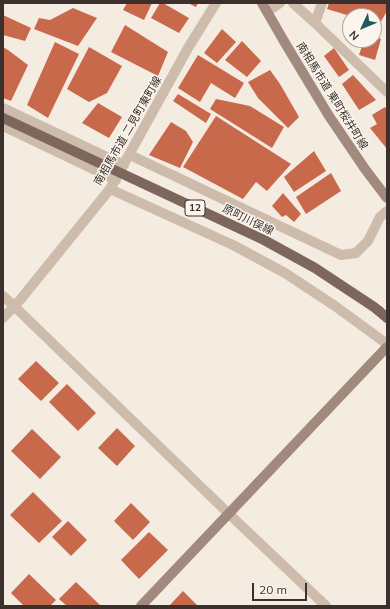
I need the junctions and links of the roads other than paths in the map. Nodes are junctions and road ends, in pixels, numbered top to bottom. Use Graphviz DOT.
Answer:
graph roads {
  1 [pos="216,3"];
  2 [pos="280,3"];
  3 [pos="293,3"];
  4 [pos="322,3"];
  5 [pos="264,7"];
  6 [pos="315,23"];
  7 [pos="387,92"];
  8 [pos="3,108"];
  9 [pos="3,118"];
  10 [pos="3,126"];
  11 [pos="130,155"];
  12 [pos="124,165"];
  13 [pos="116,180"];
  14 [pos="110,189"];
  15 [pos="387,198"];
  16 [pos="387,211"];
  17 [pos="3,296"];
  18 [pos="14,306"];
  19 [pos="3,318"];
  20 [pos="387,318"];
  21 [pos="387,346"];
  22 [pos="229,514"];
  23 [pos="141,606"];
  24 [pos="326,606"];
  1 -- 11 [label="street, 南相馬市道 二見町東町線"];
  2 -- 5 [label="street"];
  3 -- 6 [label="street"];
  4 -- 6 [label="street"];
  5 -- 15 [label="street, 南相馬市道 東町桜井町線"];
  6 -- 7 [label="street"];
  8 -- 12 [label="street"];
  9 -- 20 [label="main road, 原町川俣線 / 12, bridge"];
  10 -- 13 [label="street"];
  11 -- 12 [label="street, 南相馬市道 二見町東町線"];
  11 -- 16 [label="street"];
  12 -- 13 [label="street, 南相馬市道 二見町東町線"];
  13 -- 14 [label="street, 南相馬市道 二見町東町線"];
  14 -- 18 [label="street, 南相馬市道 二見町東町線"];
  14 -- 21 [label="street"];
  17 -- 18 [label="street"];
  18 -- 19 [label="street, 南相馬市道 二見町東町線"];
  18 -- 22 [label="street"];
  21 -- 22 [label="street"];
  22 -- 23 [label="street"];
  22 -- 24 [label="street"];
}
